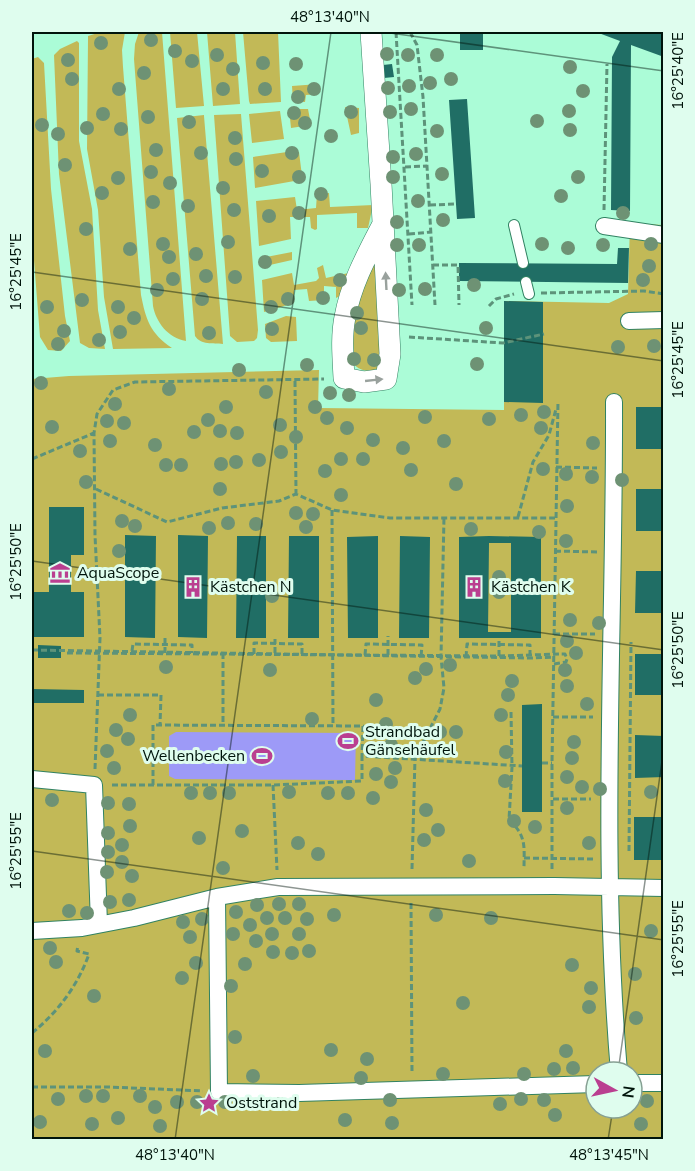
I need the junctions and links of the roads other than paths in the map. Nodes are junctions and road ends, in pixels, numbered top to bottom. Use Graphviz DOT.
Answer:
graph roads {
  1 [pos="371,32"];
  2 [pos="514,225"];
  3 [pos="604,226"];
  4 [pos="383,231"];
  5 [pos="663,235"];
  6 [pos="523,263"];
  7 [pos="526,282"];
  8 [pos="529,294"];
  9 [pos="629,321"];
  10 [pos="663,321"];
  11 [pos="614,402"];
  12 [pos="32,779"];
  13 [pos="609,888"];
  14 [pos="663,888"];
  15 [pos="218,897"];
  16 [pos="99,924"];
  17 [pos="32,931"];
  18 [pos="618,1060"];
  19 [pos="644,1083"];
  20 [pos="663,1083"];
  21 [pos="584,1084"];
  1 -- 4 [label="street"];
  2 -- 6 [label="lane"];
  3 -- 5 [label="street"];
  4 -- 4 [label="street, one-way"];
  7 -- 8 [label="lane"];
  9 -- 10 [label="street"];
  11 -- 13 [label="street"];
  12 -- 16 [label="street"];
  13 -- 14 [label="street"];
  13 -- 15 [label="street"];
  13 -- 18 [label="street"];
  15 -- 16 [label="street"];
  15 -- 21 [label="street"];
  16 -- 17 [label="street"];
  19 -- 20 [label="street"];
}
